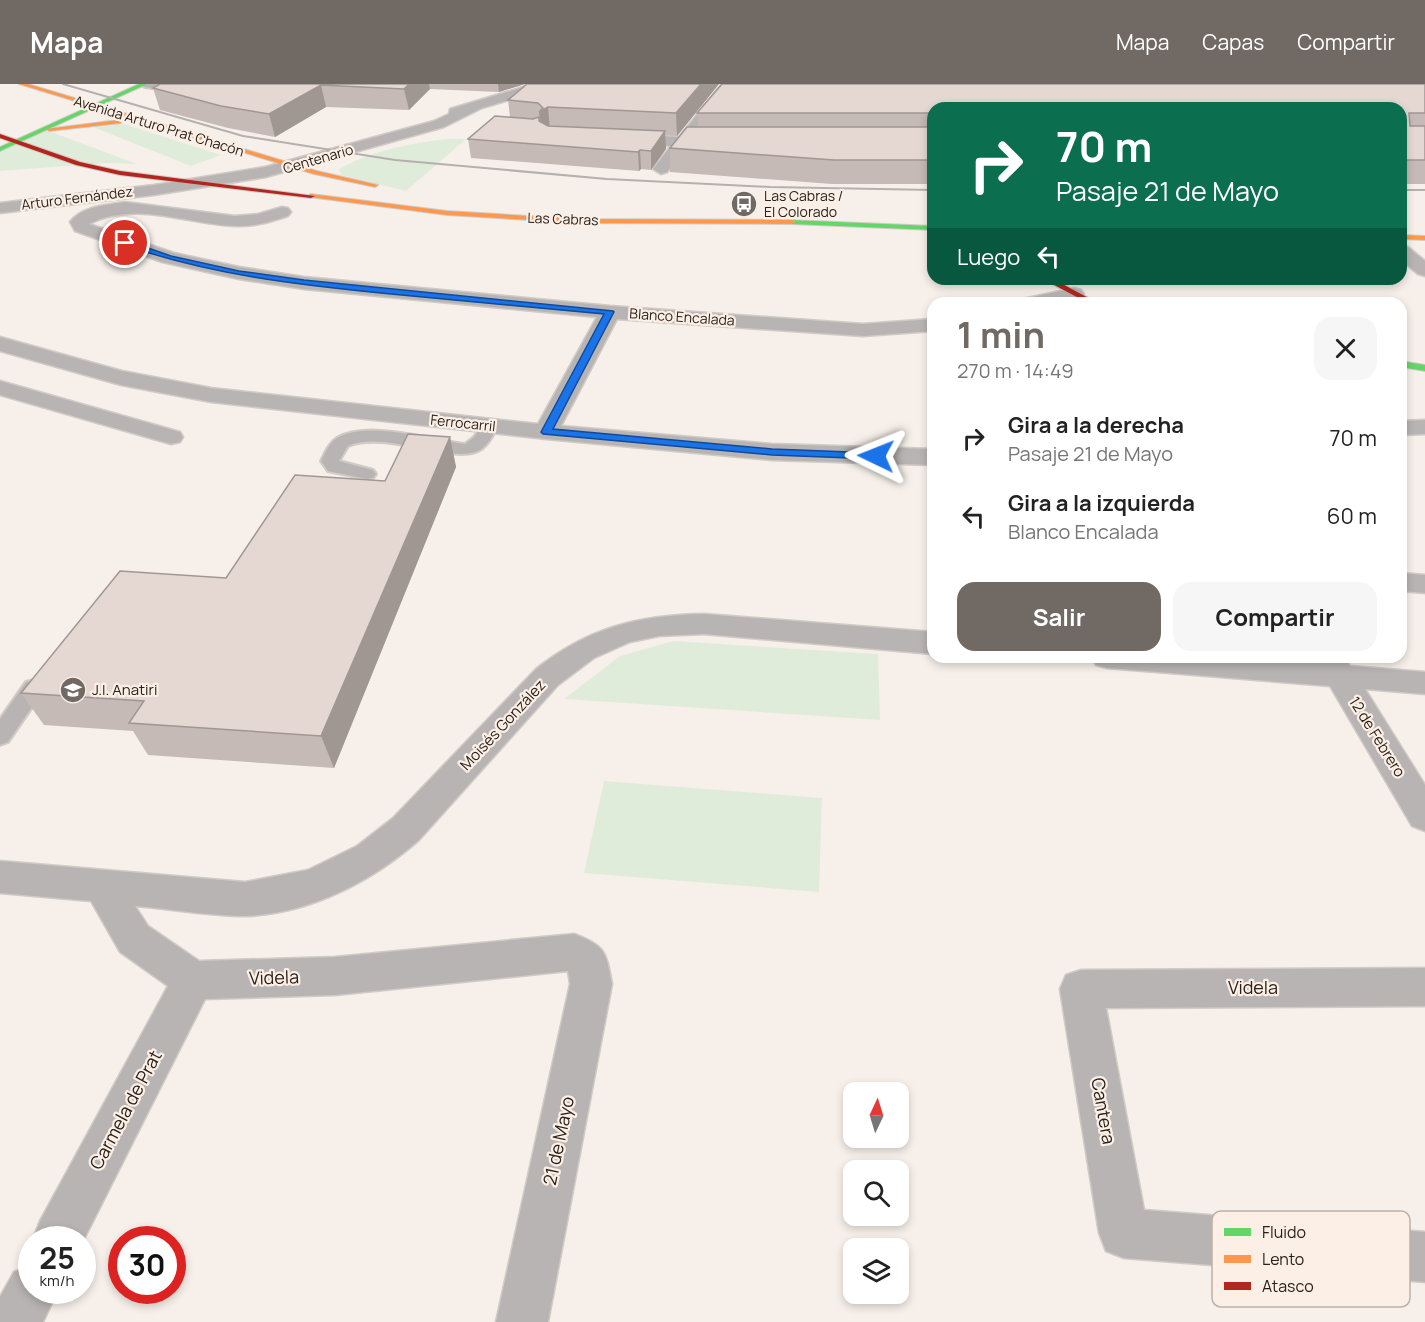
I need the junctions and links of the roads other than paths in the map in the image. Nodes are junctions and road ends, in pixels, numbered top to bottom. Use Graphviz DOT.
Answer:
graph roads {
  1 [pos="22,84"];
  2 [pos="145,84"];
  3 [pos="548,84"];
  4 [pos="729,84"];
  5 [pos="195,91"];
  6 [pos="97,108"];
  7 [pos="50,113"];
  8 [pos="70,119"];
  9 [pos="471,119"];
  10 [pos="136,120"];
  11 [pos="418,125"];
  12 [pos="49,129"];
  13 [pos="0,136"];
  14 [pos="605,138"];
  15 [pos="16,142"];
  16 [pos="681,143"];
  17 [pos="729,143"];
  18 [pos="0,149"];
  19 [pos="242,151"];
  20 [pos="335,154"];
  21 [pos="296,166"];
  22 [pos="661,169"];
  23 [pos="120,173"];
  24 [pos="355,182"];
  25 [pos="391,188"];
  26 [pos="154,190"];
  27 [pos="198,190"];
  28 [pos="247,206"];
  29 [pos="608,207"];
  30 [pos="0,208"];
  31 [pos="288,212"];
  32 [pos="927,215"];
  33 [pos="1407,223"];
  34 [pos="1425,224"];
  35 [pos="865,225"];
  36 [pos="927,228"];
  37 [pos="751,236"];
  38 [pos="1407,237"];
  39 [pos="1425,238"];
  40 [pos="1407,256"];
  41 [pos="1425,270"];
  42 [pos="1058,285"];
  43 [pos="1074,294"];
  44 [pos="1059,297"];
  45 [pos="1081,297"];
  46 [pos="610,312"];
  47 [pos="927,326"];
  48 [pos="0,344"];
  49 [pos="1407,365"];
  50 [pos="1425,369"];
  51 [pos="0,388"];
  52 [pos="490,426"];
  53 [pos="1425,427"];
  54 [pos="1407,428"];
  55 [pos="546,432"];
  56 [pos="171,437"];
  57 [pos="927,457"];
  58 [pos="367,474"];
  59 [pos="1407,582"];
  60 [pos="1425,584"];
  61 [pos="927,643"];
  62 [pos="1258,663"];
  63 [pos="1334,666"];
  64 [pos="1425,683"];
  65 [pos="34,688"];
  66 [pos="0,736"];
  67 [pos="1425,816"];
  68 [pos="0,877"];
  69 [pos="102,886"];
  70 [pos="586,960"];
  71 [pos="193,980"];
  72 [pos="1425,987"];
  73 [pos="1081,989"];
  74 [pos="65,1226"];
  75 [pos="1212,1240"];
  76 [pos="1410,1256"];
  77 [pos="1425,1257"];
  78 [pos="25,1304"];
  79 [pos="15,1322"];
  80 [pos="522,1322"];
  1 -- 6 [label="main road, Avenida Arturo Prat Chacón"];
  2 -- 5 [label="lane"];
  2 -- 6 [label="main road"];
  3 -- 9 [label="street, Centenario"];
  4 -- 16 [label="street"];
  6 -- 8 [label="main road"];
  6 -- 10 [label="main road, Avenida Arturo Prat Chacón"];
  7 -- 8 [label="main road"];
  8 -- 12 [label="main road"];
  9 -- 11 [label="street, Centenario"];
  9 -- 11 [label="street"];
  9 -- 11 [label="street, Centenario"];
  10 -- 12 [label="main road"];
  10 -- 19 [label="main road, Avenida Arturo Prat Chacón"];
  11 -- 19 [label="street, Centenario"];
  11 -- 20 [label="street, Centenario"];
  12 -- 15 [label="main road"];
  13 -- 15 [label="main road"];
  14 -- 16 [label="street"];
  15 -- 18 [label="main road"];
  15 -- 23 [label="main road"];
  16 -- 17 [label="street"];
  16 -- 22 [label="street"];
  19 -- 21 [label="main road, Avenida Arturo Prat Chacón"];
  20 -- 21 [label="street, Centenario"];
  20 -- 24 [label="main road"];
  21 -- 24 [label="main road"];
  21 -- 27 [label="street, Centenario"];
  23 -- 26 [label="main road"];
  23 -- 27 [label="main road"];
  24 -- 25 [label="main road"];
  26 -- 27 [label="street, Centenario"];
  26 -- 30 [label="street, Arturo Fernández"];
  27 -- 35 [label="main road, Las Cabras"];
  28 -- 31 [label="main road"];
  29 -- 32 [label="main road, Las Cabras"];
  31 -- 46 [label="street, Blanco Encalada"];
  33 -- 34 [label="main road"];
  35 -- 36 [label="main road, Las Cabras"];
  35 -- 37 [label="main road"];
  38 -- 39 [label="main road"];
  40 -- 41 [label="street"];
  42 -- 43 [label="main road"];
  43 -- 44 [label="street"];
  43 -- 45 [label="main road"];
  46 -- 47 [label="street, Blanco Encalada"];
  46 -- 55 [label="street"];
  48 -- 52 [label="street, Ferrocarril"];
  49 -- 50 [label="main road"];
  51 -- 56 [label="street"];
  52 -- 55 [label="street, Ferrocarril"];
  52 -- 58 [label="lane"];
  53 -- 54 [label="street"];
  55 -- 57 [label="street, Ferrocarril"];
  59 -- 60 [label="street"];
  61 -- 69 [label="street, Moisés González"];
  62 -- 63 [label="street"];
  63 -- 64 [label="street"];
  63 -- 67 [label="street, 12 de Febrero"];
  65 -- 66 [label="lane"];
  68 -- 69 [label="street"];
  69 -- 71 [label="street"];
  70 -- 71 [label="street, Videla"];
  70 -- 80 [label="street, 21 de Mayo"];
  71 -- 74 [label="street, Carmela de Prat"];
  72 -- 73 [label="street, Videla"];
  73 -- 75 [label="street, Cantera"];
  76 -- 77 [label="street, Cantera"];
  78 -- 79 [label="street"];
}
